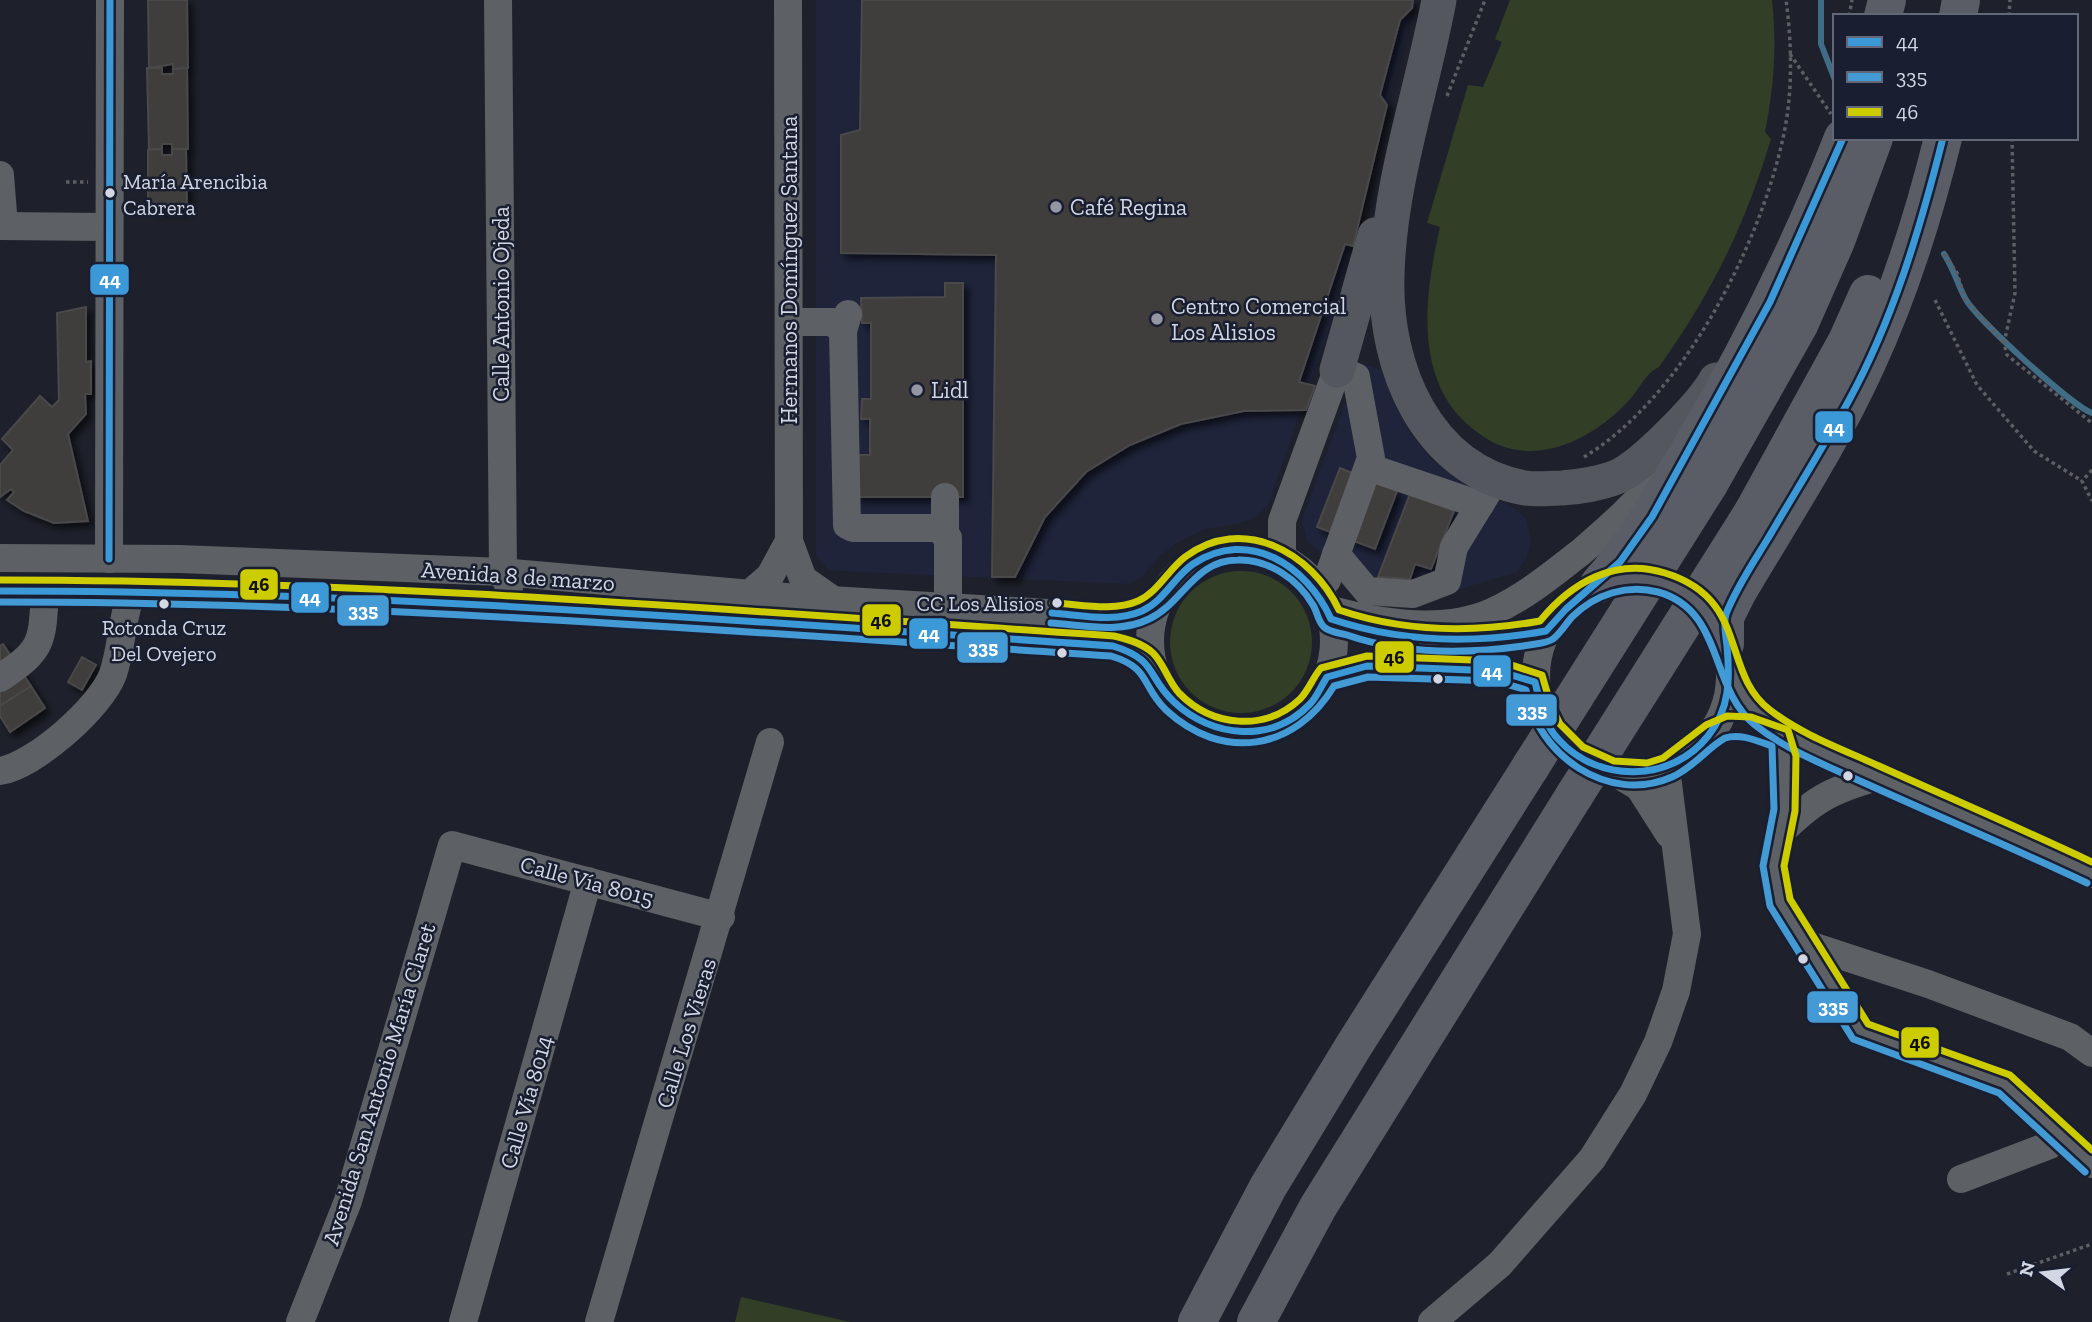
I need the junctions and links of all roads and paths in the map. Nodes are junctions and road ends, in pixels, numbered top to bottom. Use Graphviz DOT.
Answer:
graph roads {
  1 [pos="110,0"];
  2 [pos="498,0"];
  3 [pos="788,0"];
  4 [pos="1438,0"];
  5 [pos="1485,0"];
  6 [pos="1786,0"];
  7 [pos="1789,52"];
  8 [pos="1444,105"];
  9 [pos="1833,120"];
  10 [pos="1834,140"];
  11 [pos="1873,140"];
  12 [pos="1926,140"];
  13 [pos="1942,140"];
  14 [pos="2012,140"];
  15 [pos="1403,163"];
  16 [pos="0,175"];
  17 [pos="66,182"];
  18 [pos="89,182"];
  19 [pos="2,226"];
  20 [pos="108,227"];
  21 [pos="1944,254"];
  22 [pos="1787,269"];
  23 [pos="1935,300"];
  24 [pos="790,322"];
  25 [pos="2004,343"];
  26 [pos="1337,370"];
  27 [pos="1713,386"];
  28 [pos="2092,423"];
  29 [pos="1572,460"];
  30 [pos="1368,467"];
  31 [pos="2092,470"];
  32 [pos="2082,481"];
  33 [pos="1488,492"];
  34 [pos="945,497"];
  35 [pos="2092,501"];
  36 [pos="1282,521"];
  37 [pos="944,534"];
  38 [pos="789,541"];
  39 [pos="1251,550"];
  40 [pos="1336,554"];
  41 [pos="0,558"];
  42 [pos="1282,558"];
  43 [pos="109,559"];
  44 [pos="503,572"];
  45 [pos="1599,584"];
  46 [pos="132,590"];
  47 [pos="0,591"];
  48 [pos="45,591"];
  49 [pos="1413,594"];
  50 [pos="748,595"];
  51 [pos="833,600"];
  52 [pos="1158,603"];
  53 [pos="517,606"];
  54 [pos="1326,606"];
  55 [pos="948,607"];
  56 [pos="1387,622"];
  57 [pos="1546,631"];
  58 [pos="1727,656"];
  59 [pos="1154,670"];
  60 [pos="1327,677"];
  61 [pos="0,678"];
  62 [pos="1535,682"];
  63 [pos="1708,738"];
  64 [pos="770,742"];
  65 [pos="1801,744"];
  66 [pos="1666,768"];
  67 [pos="0,771"];
  68 [pos="1614,772"];
  69 [pos="1877,777"];
  70 [pos="1782,821"];
  71 [pos="1674,842"];
  72 [pos="452,845"];
  73 [pos="2092,874"];
  74 [pos="588,881"];
  75 [pos="721,917"];
  76 [pos="1806,944"];
  77 [pos="2092,1054"];
  78 [pos="2061,1135"];
  79 [pos="2092,1164"];
  80 [pos="1961,1179"];
  81 [pos="2092,1244"];
  82 [pos="2007,1274"];
  83 [pos="300,1322"];
  84 [pos="463,1322"];
  85 [pos="599,1322"];
  86 [pos="1197,1322"];
  87 [pos="1256,1322"];
  88 [pos="1432,1322"];
  1 -- 20 [label="street"];
  2 -- 44 [label="street, Calle Antonio Ojeda"];
  3 -- 24 [label="street, Hermanos Domínguez Santana"];
  4 -- 15 [label="main road"];
  5 -- 8 [label="path"];
  6 -- 7 [label="path"];
  7 -- 9 [label="path"];
  7 -- 29 [label="path"];
  10 -- 22 [label="highway"];
  11 -- 86 [label="highway, bridge"];
  12 -- 87 [label="highway, bridge"];
  13 -- 58 [label="highway"];
  14 -- 25 [label="path"];
  15 -- 26 [label="main road"];
  15 -- 33 [label="main road"];
  16 -- 19 [label="street"];
  17 -- 18 [label="path"];
  19 -- 20 [label="street"];
  20 -- 43 [label="street"];
  21 -- 25 [label="path"];
  22 -- 27 [label="main road"];
  22 -- 45 [label="highway"];
  23 -- 32 [label="path"];
  24 -- 37 [label="street"];
  24 -- 38 [label="street, Hermanos Domínguez Santana"];
  25 -- 28 [label="path"];
  26 -- 30 [label="street"];
  26 -- 36 [label="street"];
  27 -- 33 [label="main road"];
  27 -- 56 [label="street"];
  30 -- 33 [label="street"];
  30 -- 40 [label="street"];
  31 -- 32 [label="path"];
  32 -- 35 [label="path"];
  33 -- 49 [label="street"];
  34 -- 37 [label="street"];
  36 -- 39 [label="street"];
  36 -- 42 [label="street"];
  37 -- 55 [label="street"];
  38 -- 50 [label="street, Hermanos Domínguez Santana"];
  38 -- 51 [label="street, Hermanos Domínguez Santana"];
  39 -- 42 [label="street"];
  39 -- 52 [label="street"];
  40 -- 49 [label="street"];
  40 -- 54 [label="street"];
  41 -- 43 [label="street, Avenida 8 de marzo"];
  42 -- 54 [label="street"];
  43 -- 44 [label="street, Avenida 8 de marzo"];
  44 -- 50 [label="street, Avenida 8 de marzo"];
  44 -- 53 [label="street, Calle Antonio Ojeda"];
  45 -- 57 [label="street"];
  45 -- 58 [label="street"];
  46 -- 48 [label="street, Avenida 8 de marzo"];
  46 -- 53 [label="street, Avenida 8 de marzo"];
  46 -- 67 [label="street"];
  47 -- 48 [label="street, Avenida 8 de marzo"];
  48 -- 61 [label="street"];
  49 -- 56 [label="street"];
  50 -- 51 [label="street, Avenida 8 de marzo"];
  51 -- 55 [label="street, Avenida 8 de marzo"];
  52 -- 55 [label="street, Avenida 8 de marzo"];
  52 -- 59 [label="street"];
  53 -- 59 [label="street, Avenida 8 de marzo"];
  54 -- 56 [label="street"];
  54 -- 57 [label="street"];
  54 -- 60 [label="street"];
  57 -- 62 [label="street"];
  58 -- 63 [label="street"];
  58 -- 65 [label="street"];
  59 -- 60 [label="street"];
  60 -- 62 [label="street"];
  62 -- 68 [label="street"];
  63 -- 65 [label="street"];
  63 -- 66 [label="street"];
  64 -- 75 [label="street, Calle Los Vieras"];
  65 -- 69 [label="street"];
  65 -- 70 [label="street"];
  65 -- 70 [label="street"];
  66 -- 68 [label="street"];
  66 -- 71 [label="street"];
  68 -- 71 [label="street"];
  69 -- 70 [label="street"];
  69 -- 73 [label="street"];
  70 -- 76 [label="street"];
  71 -- 88 [label="street"];
  72 -- 74 [label="street, Calle Vía 8015"];
  72 -- 83 [label="street, Avenida San Antonio María Claret"];
  74 -- 75 [label="street, Calle Vía 8015"];
  74 -- 84 [label="street, Calle Vía 8014"];
  75 -- 85 [label="street, Calle Los Vieras"];
  76 -- 77 [label="street"];
  76 -- 78 [label="street"];
  78 -- 79 [label="street"];
  78 -- 80 [label="street"];
  81 -- 82 [label="path"];
}
